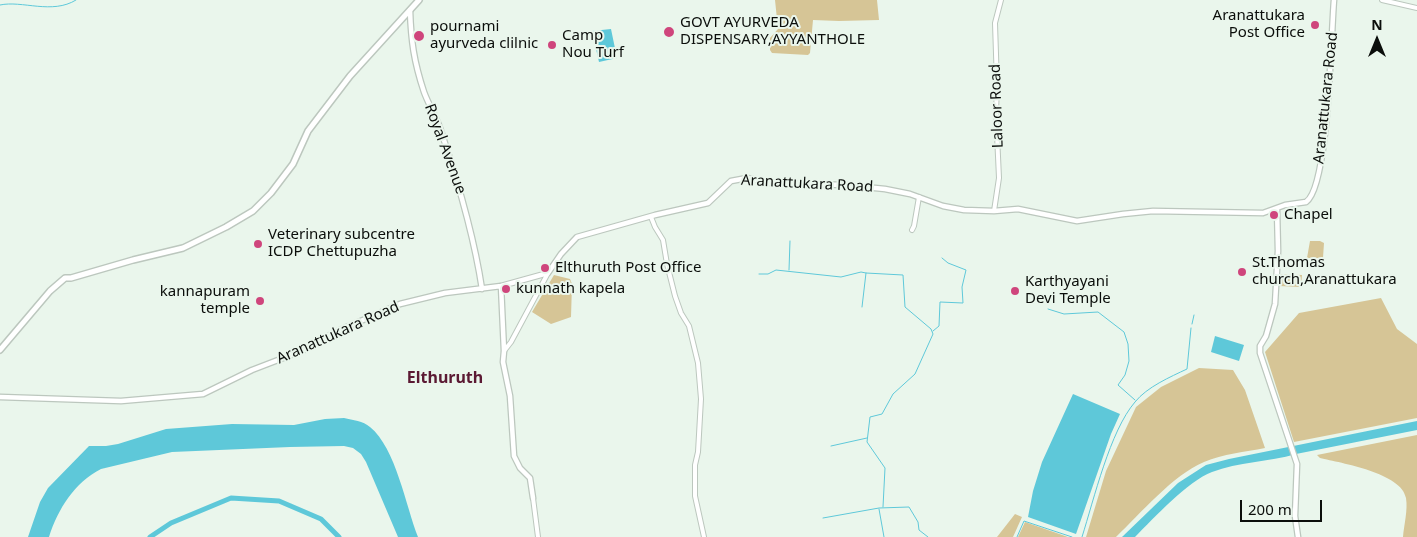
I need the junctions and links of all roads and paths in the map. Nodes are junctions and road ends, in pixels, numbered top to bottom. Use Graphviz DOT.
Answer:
graph roads {
  1 [pos="419,0"];
  2 [pos="1001,0"];
  3 [pos="1334,0"];
  4 [pos="1382,0"];
  5 [pos="1417,8"];
  6 [pos="410,10"];
  7 [pos="919,197"];
  8 [pos="1277,209"];
  9 [pos="994,212"];
  10 [pos="651,217"];
  11 [pos="912,230"];
  12 [pos="548,273"];
  13 [pos="501,286"];
  14 [pos="482,289"];
  15 [pos="0,350"];
  16 [pos="504,351"];
  17 [pos="0,397"];
  18 [pos="533,498"];
  19 [pos="538,537"];
  20 [pos="704,537"];
  21 [pos="1298,537"];
  1 -- 6 [label="main road"];
  2 -- 9 [label="street, Laloor Road"];
  3 -- 8 [label="main road, Aranattukara Road"];
  4 -- 5 [label="street"];
  6 -- 14 [label="main road, Royal Avenue"];
  6 -- 15 [label="main road"];
  7 -- 9 [label="main road, Aranattukara Road"];
  7 -- 10 [label="main road, Aranattukara Road"];
  7 -- 11 [label="street"];
  8 -- 9 [label="main road, Aranattukara Road"];
  8 -- 21 [label="main road"];
  10 -- 12 [label="main road, Aranattukara Road"];
  10 -- 20 [label="street"];
  12 -- 13 [label="main road, Aranattukara Road"];
  12 -- 16 [label="street"];
  13 -- 14 [label="main road, Aranattukara Road"];
  13 -- 16 [label="main road"];
  14 -- 17 [label="main road, Aranattukara Road"];
  16 -- 18 [label="main road"];
  18 -- 19 [label="street"];
}
